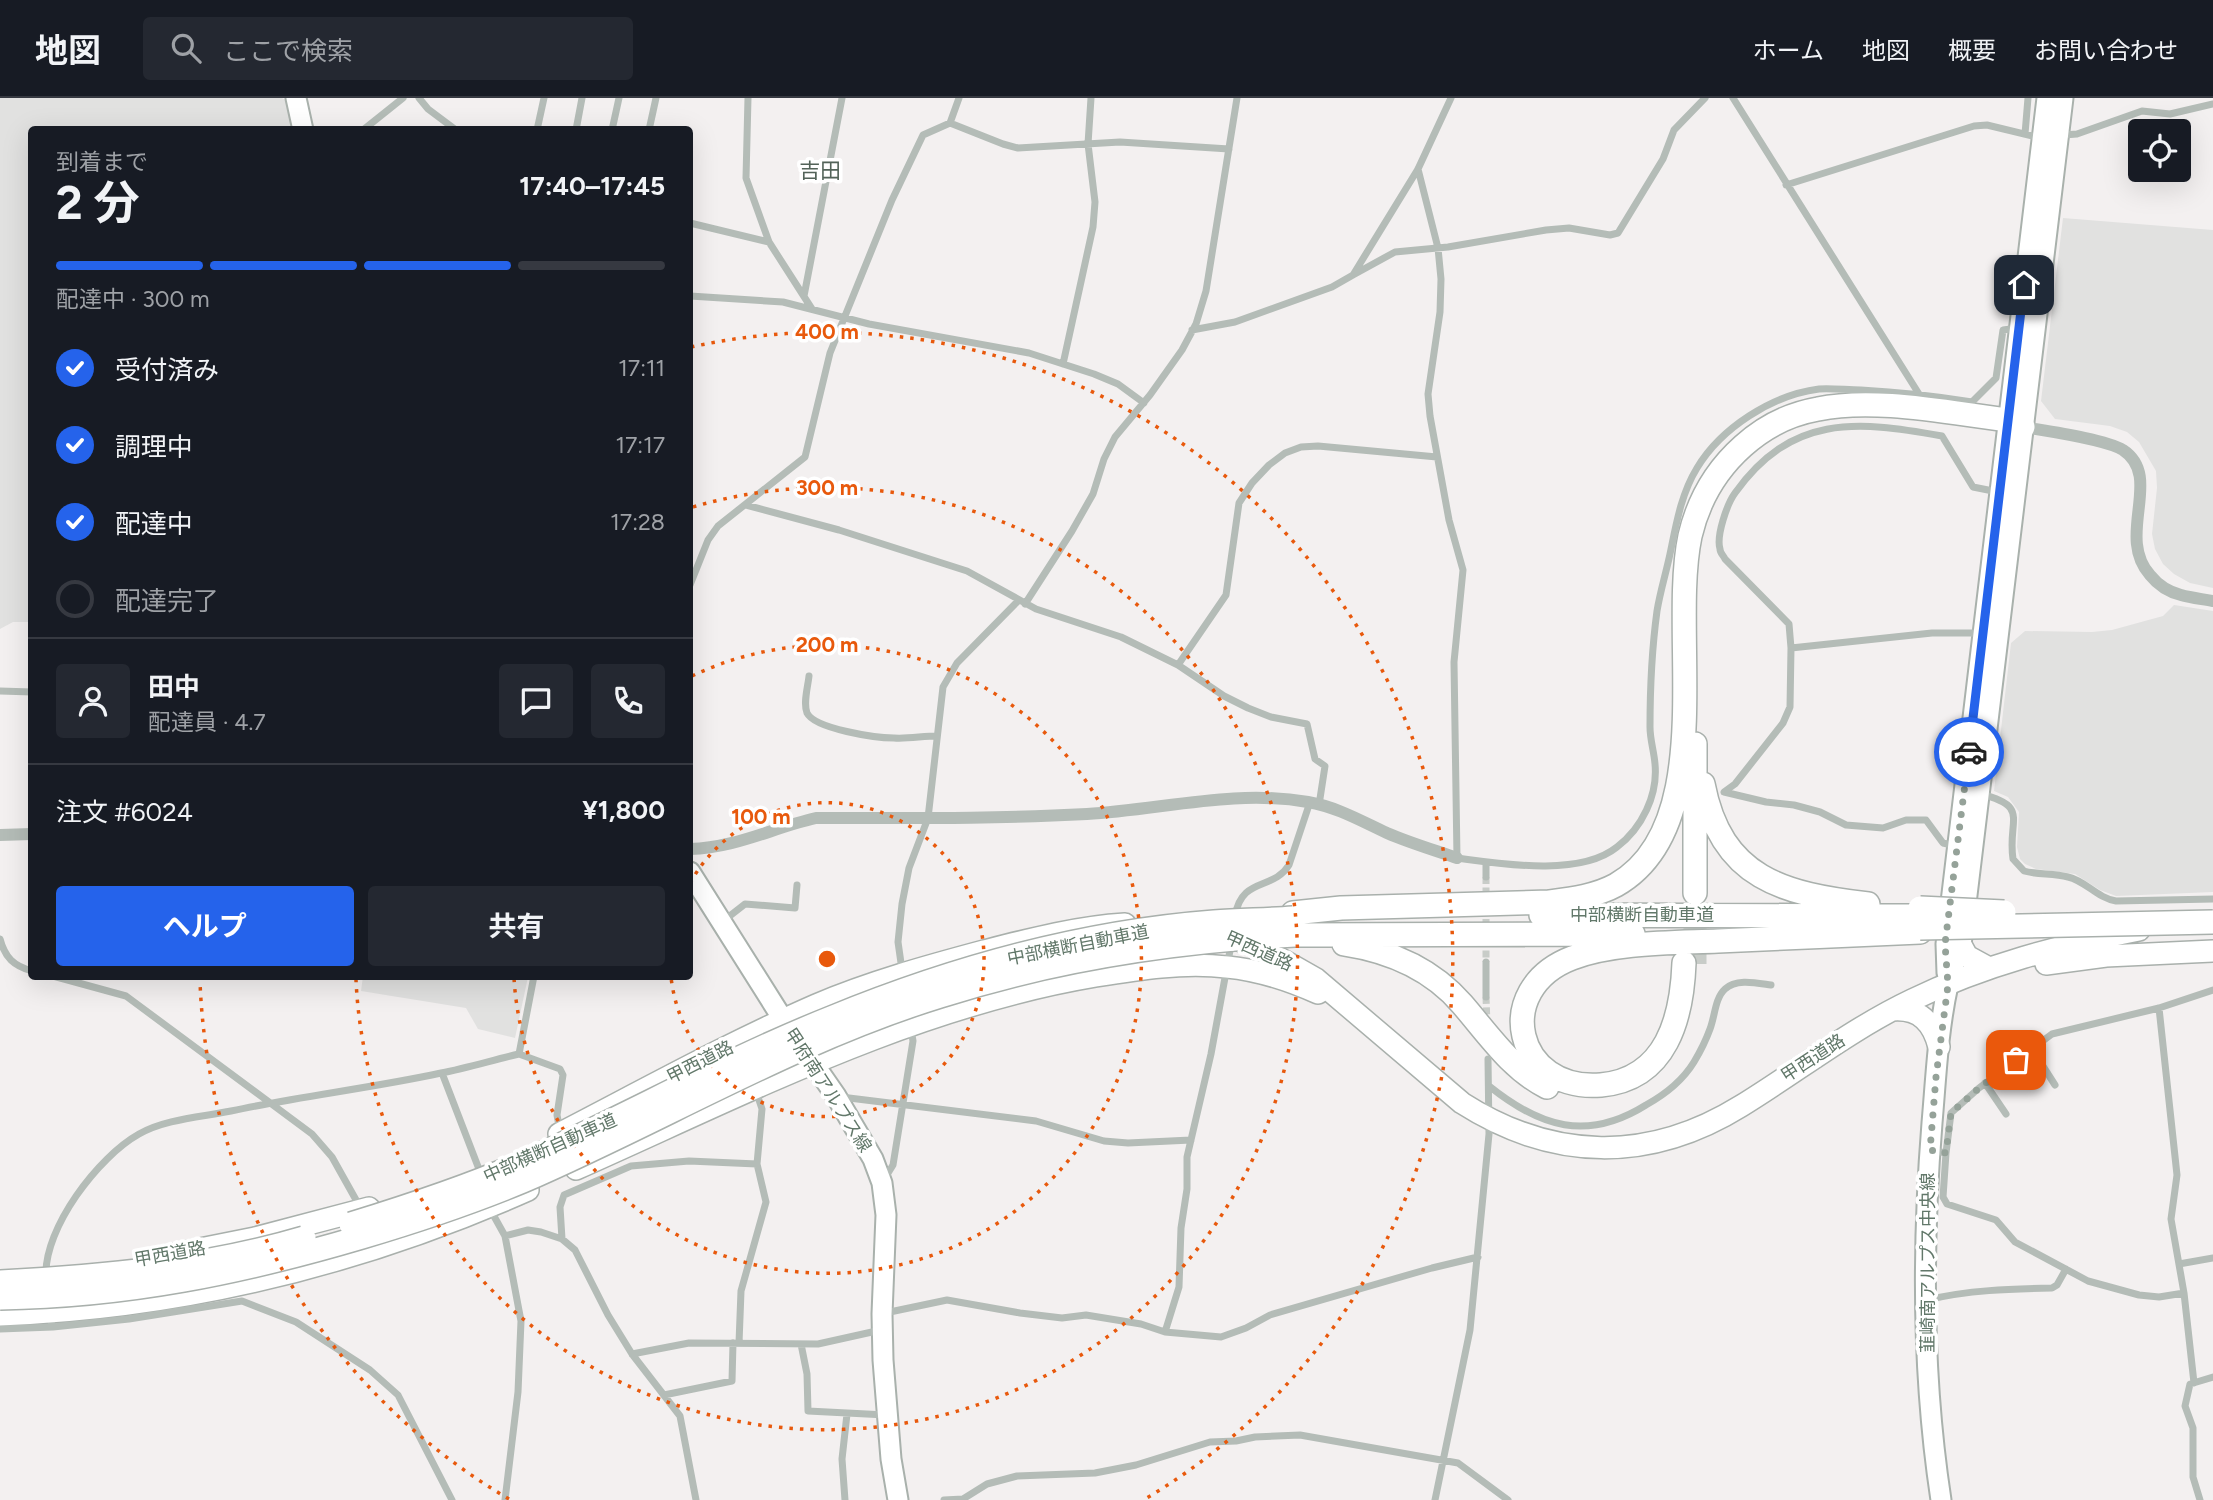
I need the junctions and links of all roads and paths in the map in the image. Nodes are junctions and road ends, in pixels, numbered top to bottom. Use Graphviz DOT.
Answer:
graph roads {
  1 [pos="296,98"];
  2 [pos="403,98"];
  3 [pos="419,98"];
  4 [pos="544,98"];
  5 [pos="582,98"];
  6 [pos="618,98"];
  7 [pos="656,98"];
  8 [pos="748,98"];
  9 [pos="842,98"];
  10 [pos="959,98"];
  11 [pos="1091,98"];
  12 [pos="1237,98"];
  13 [pos="1451,98"];
  14 [pos="1705,98"];
  15 [pos="1733,98"];
  16 [pos="2028,98"];
  17 [pos="2040,98"];
  18 [pos="2046,98"];
  19 [pos="2063,98"];
  20 [pos="2070,98"];
  21 [pos="2212,98"];
  22 [pos="2213,105"];
  23 [pos="950,123"];
  24 [pos="302,126"];
  25 [pos="368,126"];
  26 [pos="451,126"];
  27 [pos="538,126"];
  28 [pos="577,126"];
  29 [pos="613,126"];
  30 [pos="650,126"];
  31 [pos="2031,135"];
  32 [pos="2064,135"];
  33 [pos="1088,144"];
  34 [pos="1229,149"];
  35 [pos="1418,169"];
  36 [pos="1786,185"];
  37 [pos="693,224"];
  38 [pos="769,242"];
  39 [pos="2029,243"];
  40 [pos="1438,248"];
  41 [pos="1353,275"];
  42 [pos="2041,283"];
  43 [pos="693,296"];
  44 [pos="804,296"];
  45 [pos="813,309"];
  46 [pos="844,317"];
  47 [pos="2019,328"];
  48 [pos="1192,330"];
  49 [pos="1063,364"];
  50 [pos="1919,394"];
  51 [pos="1144,403"];
  52 [pos="2012,425"];
  53 [pos="1437,457"];
  54 [pos="1999,493"];
  55 [pos="746,505"];
  56 [pos="693,578"];
  57 [pos="2213,600"];
  58 [pos="1021,602"];
  59 [pos="1991,632"];
  60 [pos="1791,648"];
  61 [pos="1178,665"];
  62 [pos="809,676"];
  63 [pos="0,691"];
  64 [pos="28,692"];
  65 [pos="937,736"];
  66 [pos="1690,743"];
  67 [pos="1655,790"];
  68 [pos="1667,793"];
  69 [pos="1979,794"];
  70 [pos="1315,803"];
  71 [pos="928,818"];
  72 [pos="28,834"];
  73 [pos="0,835"];
  74 [pos="1957,846"];
  75 [pos="693,849"];
  76 [pos="1457,858"];
  77 [pos="1486,862"];
  78 [pos="693,877"];
  79 [pos="1486,877"];
  80 [pos="797,885"];
  81 [pos="1690,892"];
  82 [pos="2213,899"];
  83 [pos="2213,920"];
  84 [pos="1920,921"];
  85 [pos="721,922"];
  86 [pos="1294,927"];
  87 [pos="1232,937"];
  88 [pos="0,939"];
  89 [pos="1961,945"];
  90 [pos="2213,951"];
  91 [pos="1486,962"];
  92 [pos="1227,967"];
  93 [pos="1989,968"];
  94 [pos="28,970"];
  95 [pos="903,974"];
  96 [pos="68,980"];
  97 [pos="533,980"];
  98 [pos="1771,985"];
  99 [pos="1948,985"];
  100 [pos="2213,990"];
  101 [pos="1486,997"];
  102 [pos="2158,1009"];
  103 [pos="1894,1010"];
  104 [pos="784,1021"];
  105 [pos="910,1026"];
  106 [pos="1381,1035"];
  107 [pos="1940,1047"];
  108 [pos="2032,1049"];
  109 [pos="519,1054"];
  110 [pos="1488,1059"];
  111 [pos="814,1062"];
  112 [pos="442,1073"];
  113 [pos="1985,1083"];
  114 [pos="2055,1085"];
  115 [pos="1489,1086"];
  116 [pos="755,1087"];
  117 [pos="836,1096"];
  118 [pos="269,1103"];
  119 [pos="903,1104"];
  120 [pos="2006,1114"];
  121 [pos="1489,1120"];
  122 [pos="560,1134"];
  123 [pos="1191,1140"];
  124 [pos="1938,1152"];
  125 [pos="757,1164"];
  126 [pos="480,1169"];
  127 [pos="882,1183"];
  128 [pos="489,1207"];
  129 [pos="362,1211"];
  130 [pos="505,1236"];
  131 [pos="562,1239"];
  132 [pos="1478,1257"];
  133 [pos="2213,1258"];
  134 [pos="2179,1264"];
  135 [pos="46,1269"];
  136 [pos="2066,1269"];
  137 [pos="0,1271"];
  138 [pos="0,1282"];
  139 [pos="2184,1293"];
  140 [pos="0,1298"];
  141 [pos="1925,1300"];
  142 [pos="0,1315"];
  143 [pos="51,1320"];
  144 [pos="882,1322"];
  145 [pos="0,1329"];
  146 [pos="1165,1332"];
  147 [pos="736,1343"];
  148 [pos="801,1344"];
  149 [pos="632,1354"];
  150 [pos="2213,1377"];
  151 [pos="2194,1383"];
  152 [pos="664,1395"];
  153 [pos="847,1414"];
  154 [pos="887,1415"];
  155 [pos="1444,1460"];
  156 [pos="452,1500"];
  157 [pos="505,1500"];
  158 [pos="696,1500"];
  159 [pos="845,1500"];
  160 [pos="898,1500"];
  161 [pos="944,1500"];
  162 [pos="1435,1500"];
  163 [pos="1508,1500"];
  164 [pos="1941,1500"];
  165 [pos="2200,1500"];
  1 -- 24 [label="main road"];
  2 -- 25 [label="street"];
  3 -- 26 [label="street"];
  4 -- 27 [label="street"];
  5 -- 28 [label="street"];
  6 -- 29 [label="street"];
  7 -- 30 [label="street"];
  8 -- 38 [label="street"];
  9 -- 44 [label="street"];
  10 -- 23 [label="street"];
  11 -- 33 [label="street"];
  12 -- 34 [label="street"];
  13 -- 35 [label="street"];
  14 -- 40 [label="street"];
  15 -- 36 [label="street"];
  16 -- 31 [label="street"];
  17 -- 31 [label="street"];
  18 -- 39 [label="main road"];
  19 -- 42 [label="main road"];
  20 -- 32 [label="street"];
  21 -- 22 [label="street"];
  22 -- 32 [label="street"];
  23 -- 33 [label="street"];
  23 -- 46 [label="street"];
  31 -- 36 [label="street"];
  31 -- 39 [label="street"];
  32 -- 42 [label="street"];
  33 -- 34 [label="street"];
  33 -- 49 [label="street"];
  34 -- 48 [label="street"];
  35 -- 40 [label="street"];
  35 -- 41 [label="street"];
  36 -- 50 [label="street"];
  37 -- 38 [label="street"];
  38 -- 44 [label="street"];
  39 -- 47 [label="main road"];
  40 -- 41 [label="street"];
  40 -- 53 [label="street"];
  41 -- 48 [label="street"];
  42 -- 52 [label="main road"];
  43 -- 45 [label="street"];
  44 -- 45 [label="street"];
  45 -- 46 [label="street"];
  46 -- 49 [label="street"];
  46 -- 55 [label="street"];
  47 -- 50 [label="street"];
  47 -- 52 [label="main road"];
  48 -- 51 [label="street"];
  49 -- 51 [label="street"];
  50 -- 67 [label="street"];
  51 -- 58 [label="street"];
  52 -- 54 [label="main road"];
  52 -- 57 [label="street"];
  52 -- 59 [label="main road"];
  52 -- 66 [label="highway"];
  53 -- 61 [label="street"];
  53 -- 76 [label="street"];
  54 -- 59 [label="main road"];
  54 -- 60 [label="street"];
  55 -- 56 [label="street"];
  55 -- 58 [label="street"];
  58 -- 61 [label="street"];
  58 -- 65 [label="street"];
  59 -- 60 [label="street"];
  59 -- 69 [label="main road"];
  59 -- 74 [label="main road"];
  60 -- 74 [label="street"];
  61 -- 70 [label="street"];
  62 -- 65 [label="street"];
  63 -- 64 [label="street"];
  65 -- 71 [label="street"];
  66 -- 81 [label="highway"];
  66 -- 84 [label="highway"];
  66 -- 86 [label="highway"];
  67 -- 68 [label="street"];
  67 -- 77 [label="street"];
  69 -- 82 [label="street"];
  69 -- 89 [label="main road"];
  70 -- 71 [label="street"];
  70 -- 76 [label="street"];
  70 -- 87 [label="street"];
  71 -- 75 [label="street"];
  71 -- 95 [label="street"];
  72 -- 73 [label="street"];
  74 -- 99 [label="main road"];
  76 -- 77 [label="street"];
  77 -- 79 [label="street"];
  78 -- 85 [label="main road, 甲府南アルプス線"];
  80 -- 85 [label="street"];
  83 -- 84 [label="highway, 中部横断自動車道, bridge"];
  83 -- 84 [label="highway, 中部横断自動車道, bridge"];
  83 -- 93 [label="highway, 甲西道路"];
  84 -- 86 [label="highway, 中部横断自動車道"];
  84 -- 86 [label="highway"];
  85 -- 104 [label="main road, 甲府南アルプス線"];
  86 -- 138 [label="highway, 中部横断自動車道, bridge"];
  86 -- 140 [label="highway, 中部横断自動車道, bridge"];
  87 -- 92 [label="street"];
  87 -- 95 [label="highway, 甲西道路"];
  87 -- 106 [label="highway, 甲西道路"];
  88 -- 94 [label="street"];
  89 -- 93 [label="highway"];
  89 -- 99 [label="main road"];
  90 -- 99 [label="highway, 甲西道路"];
  91 -- 101 [label="street"];
  92 -- 105 [label="highway, 甲西道路"];
  92 -- 106 [label="highway, 甲西道路"];
  92 -- 123 [label="street"];
  93 -- 99 [label="highway, 甲西道路"];
  95 -- 104 [label="highway, 甲西道路"];
  96 -- 118 [label="street"];
  97 -- 109 [label="street"];
  98 -- 115 [label="street"];
  99 -- 103 [label="highway, 甲西道路"];
  99 -- 107 [label="main road, 韮崎南アルプス中央線"];
  100 -- 102 [label="street"];
  102 -- 108 [label="street"];
  102 -- 134 [label="street"];
  103 -- 107 [label="highway"];
  103 -- 121 [label="highway, 甲西道路"];
  104 -- 111 [label="main road, 甲府南アルプス線"];
  104 -- 122 [label="highway, 甲西道路"];
  105 -- 111 [label="highway, 甲西道路"];
  105 -- 119 [label="street"];
  106 -- 121 [label="highway, 甲西道路"];
  107 -- 124 [label="main road, 韮崎南アルプス中央線"];
  108 -- 113 [label="street"];
  108 -- 114 [label="street"];
  109 -- 112 [label="street"];
  109 -- 122 [label="street"];
  110 -- 115 [label="street"];
  111 -- 116 [label="highway, 甲西道路"];
  111 -- 117 [label="main road, 甲府南アルプス線"];
  112 -- 118 [label="street"];
  112 -- 126 [label="street"];
  113 -- 120 [label="street"];
  113 -- 124 [label="street"];
  115 -- 121 [label="street"];
  116 -- 125 [label="street"];
  116 -- 128 [label="highway, 甲西道路"];
  117 -- 119 [label="street"];
  117 -- 127 [label="main road, 甲府南アルプス線"];
  118 -- 129 [label="street"];
  118 -- 135 [label="street"];
  119 -- 123 [label="street"];
  119 -- 127 [label="street"];
  121 -- 132 [label="street"];
  122 -- 126 [label="highway, 甲西道路"];
  123 -- 146 [label="street"];
  124 -- 136 [label="street"];
  124 -- 141 [label="main road, 韮崎南アルプス中央線"];
  125 -- 131 [label="street"];
  125 -- 147 [label="street"];
  126 -- 128 [label="street"];
  126 -- 129 [label="highway, 甲西道路"];
  127 -- 144 [label="main road, 甲府南アルプス線"];
  128 -- 130 [label="street"];
  128 -- 143 [label="highway, 甲西道路"];
  129 -- 135 [label="highway, 甲西道路"];
  130 -- 131 [label="street"];
  130 -- 157 [label="street"];
  131 -- 149 [label="street"];
  132 -- 146 [label="street"];
  132 -- 155 [label="street"];
  133 -- 134 [label="street"];
  134 -- 139 [label="street"];
  135 -- 137 [label="highway, 甲西道路"];
  135 -- 143 [label="street"];
  136 -- 139 [label="street"];
  136 -- 141 [label="street"];
  139 -- 151 [label="street"];
  141 -- 164 [label="main road, 韮崎南アルプス中央線"];
  142 -- 143 [label="highway, 甲西道路"];
  143 -- 145 [label="street"];
  143 -- 156 [label="street"];
  144 -- 146 [label="street"];
  144 -- 148 [label="street"];
  144 -- 154 [label="main road, 甲府南アルプス線"];
  147 -- 148 [label="street"];
  147 -- 149 [label="street"];
  147 -- 152 [label="street"];
  148 -- 153 [label="street"];
  149 -- 152 [label="street"];
  150 -- 151 [label="street"];
  151 -- 165 [label="street"];
  152 -- 158 [label="street"];
  153 -- 154 [label="street"];
  153 -- 159 [label="street"];
  154 -- 160 [label="main road, 甲府南アルプス線"];
  155 -- 161 [label="street"];
  155 -- 162 [label="street"];
  155 -- 163 [label="street"];
}
